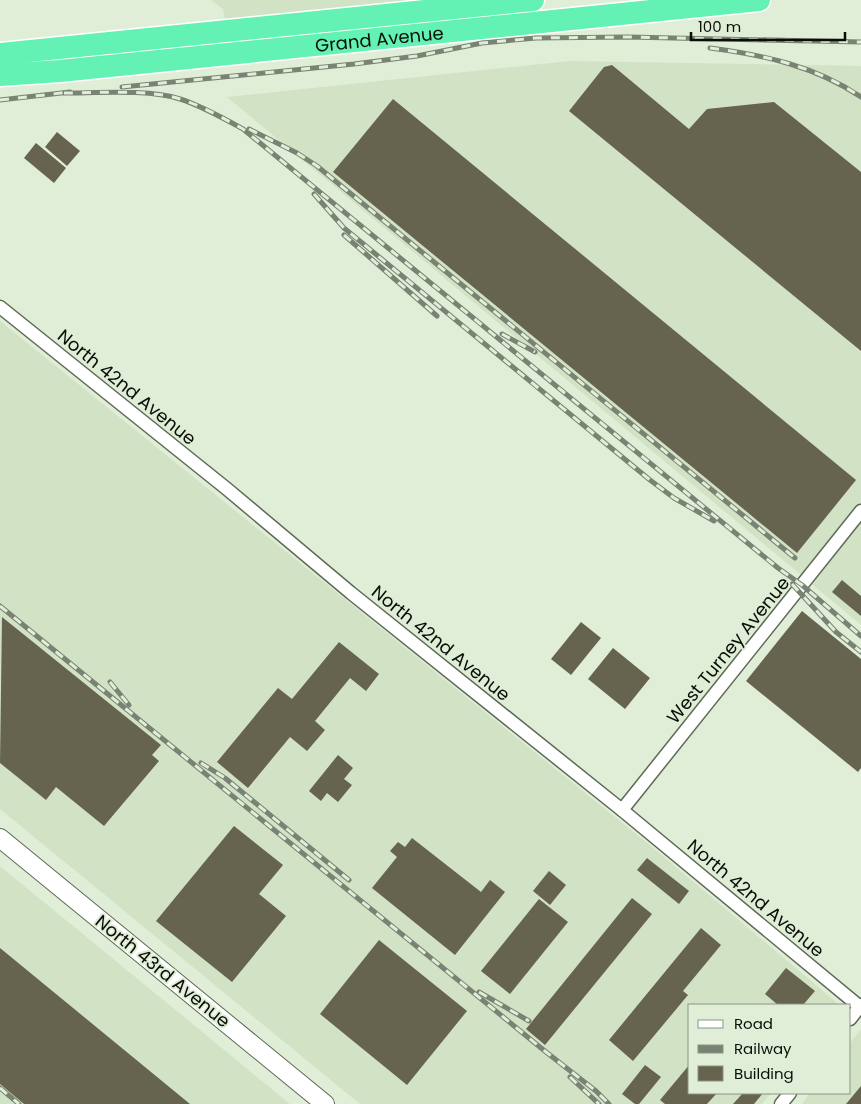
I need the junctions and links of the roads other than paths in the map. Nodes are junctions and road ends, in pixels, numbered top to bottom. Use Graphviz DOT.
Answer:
graph roads {
  1 [pos="533,0"];
  2 [pos="759,0"];
  3 [pos="0,54"];
  4 [pos="0,75"];
  5 [pos="0,307"];
  6 [pos="861,511"];
  7 [pos="622,810"];
  8 [pos="0,838"];
  9 [pos="860,1006"];
  10 [pos="851,1018"];
  11 [pos="789,1094"];
  12 [pos="326,1104"];
  13 [pos="781,1104"];
  1 -- 3 [label="highway, Grand Avenue"];
  2 -- 4 [label="highway, Grand Avenue"];
  5 -- 7 [label="street, North 42nd Avenue"];
  6 -- 7 [label="street, West Turney Avenue"];
  7 -- 9 [label="street, North 42nd Avenue"];
  8 -- 12 [label="main road, North 43rd Avenue"];
  9 -- 10 [label="street"];
  11 -- 13 [label="street"];
}
